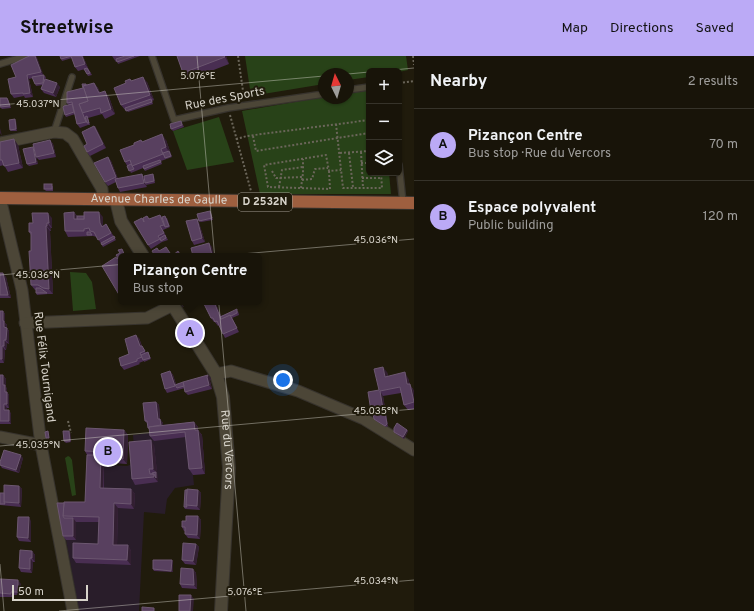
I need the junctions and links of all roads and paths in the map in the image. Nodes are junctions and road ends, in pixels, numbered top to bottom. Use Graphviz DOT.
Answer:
graph roads {
  1 [pos="26,56"];
  2 [pos="152,56"];
  3 [pos="238,56"];
  4 [pos="413,56"];
  5 [pos="0,64"];
  6 [pos="414,65"];
  7 [pos="72,78"];
  8 [pos="414,81"];
  9 [pos="402,83"];
  10 [pos="366,87"];
  11 [pos="354,89"];
  12 [pos="318,95"];
  13 [pos="244,105"];
  14 [pos="228,108"];
  15 [pos="366,120"];
  16 [pos="336,124"];
  17 [pos="54,132"];
  18 [pos="366,133"];
  19 [pos="253,136"];
  20 [pos="338,138"];
  21 [pos="236,140"];
  22 [pos="0,143"];
  23 [pos="366,151"];
  24 [pos="360,152"];
  25 [pos="340,153"];
  26 [pos="349,153"];
  27 [pos="302,159"];
  28 [pos="361,163"];
  29 [pos="366,163"];
  30 [pos="303,166"];
  31 [pos="328,168"];
  32 [pos="341,170"];
  33 [pos="272,171"];
  34 [pos="329,171"];
  35 [pos="402,176"];
  36 [pos="281,178"];
  37 [pos="362,178"];
  38 [pos="382,178"];
  39 [pos="302,179"];
  40 [pos="279,188"];
  41 [pos="301,188"];
  42 [pos="353,188"];
  43 [pos="363,188"];
  44 [pos="0,198"];
  45 [pos="103,199"];
  46 [pos="116,200"];
  47 [pos="254,202"];
  48 [pos="409,203"];
  49 [pos="141,253"];
  50 [pos="170,305"];
  51 [pos="173,305"];
  52 [pos="25,323"];
  53 [pos="216,374"];
  54 [pos="68,421"];
  55 [pos="71,433"];
  56 [pos="0,437"];
  57 [pos="41,445"];
  58 [pos="414,450"];
  59 [pos="72,611"];
  60 [pos="221,611"];
  1 -- 5 [label="lane"];
  2 -- 14 [label="lane, Rue des Sports"];
  3 -- 13 [label="path"];
  4 -- 6 [label="path"];
  7 -- 17 [label="lane"];
  8 -- 9 [label="path"];
  10 -- 11 [label="lane"];
  12 -- 13 [label="lane, Rue des Sports"];
  13 -- 14 [label="lane, Rue des Sports"];
  14 -- 21 [label="path"];
  15 -- 16 [label="path"];
  16 -- 19 [label="path"];
  16 -- 20 [label="path"];
  17 -- 22 [label="street"];
  17 -- 45 [label="street"];
  18 -- 20 [label="path"];
  19 -- 20 [label="path"];
  19 -- 21 [label="path"];
  20 -- 25 [label="path"];
  21 -- 47 [label="path"];
  23 -- 24 [label="path"];
  24 -- 26 [label="path"];
  24 -- 28 [label="path"];
  25 -- 26 [label="path"];
  25 -- 32 [label="path"];
  26 -- 42 [label="path"];
  27 -- 30 [label="path"];
  27 -- 31 [label="path"];
  27 -- 40 [label="path"];
  28 -- 29 [label="path"];
  28 -- 37 [label="path"];
  30 -- 36 [label="path"];
  30 -- 39 [label="path"];
  31 -- 34 [label="path"];
  31 -- 39 [label="path"];
  32 -- 34 [label="path"];
  32 -- 42 [label="path"];
  33 -- 36 [label="path"];
  34 -- 41 [label="path"];
  35 -- 48 [label="lane"];
  36 -- 39 [label="path"];
  36 -- 40 [label="path"];
  37 -- 38 [label="path"];
  37 -- 43 [label="path"];
  38 -- 43 [label="path"];
  39 -- 41 [label="path"];
  40 -- 41 [label="path"];
  42 -- 43 [label="path"];
  44 -- 45 [label="main road, Avenue Charles de Gaulle / D 2532N"];
  44 -- 52 [label="street, Rue Félix Tournigand"];
  45 -- 46 [label="main road, Avenue Charles de Gaulle / D 2532N"];
  46 -- 47 [label="main road, Avenue Charles de Gaulle / D 2532N"];
  46 -- 49 [label="street"];
  47 -- 48 [label="main road, Avenue Charles de Gaulle / D 2532N"];
  50 -- 52 [label="street"];
  51 -- 53 [label="street, Rue du Vercors"];
  52 -- 57 [label="street, Rue Félix Tournigand"];
  53 -- 58 [label="street"];
  53 -- 60 [label="street, Rue du Vercors"];
  54 -- 55 [label="path"];
  56 -- 57 [label="street"];
  57 -- 59 [label="street, Rue Félix Tournigand"];
}
